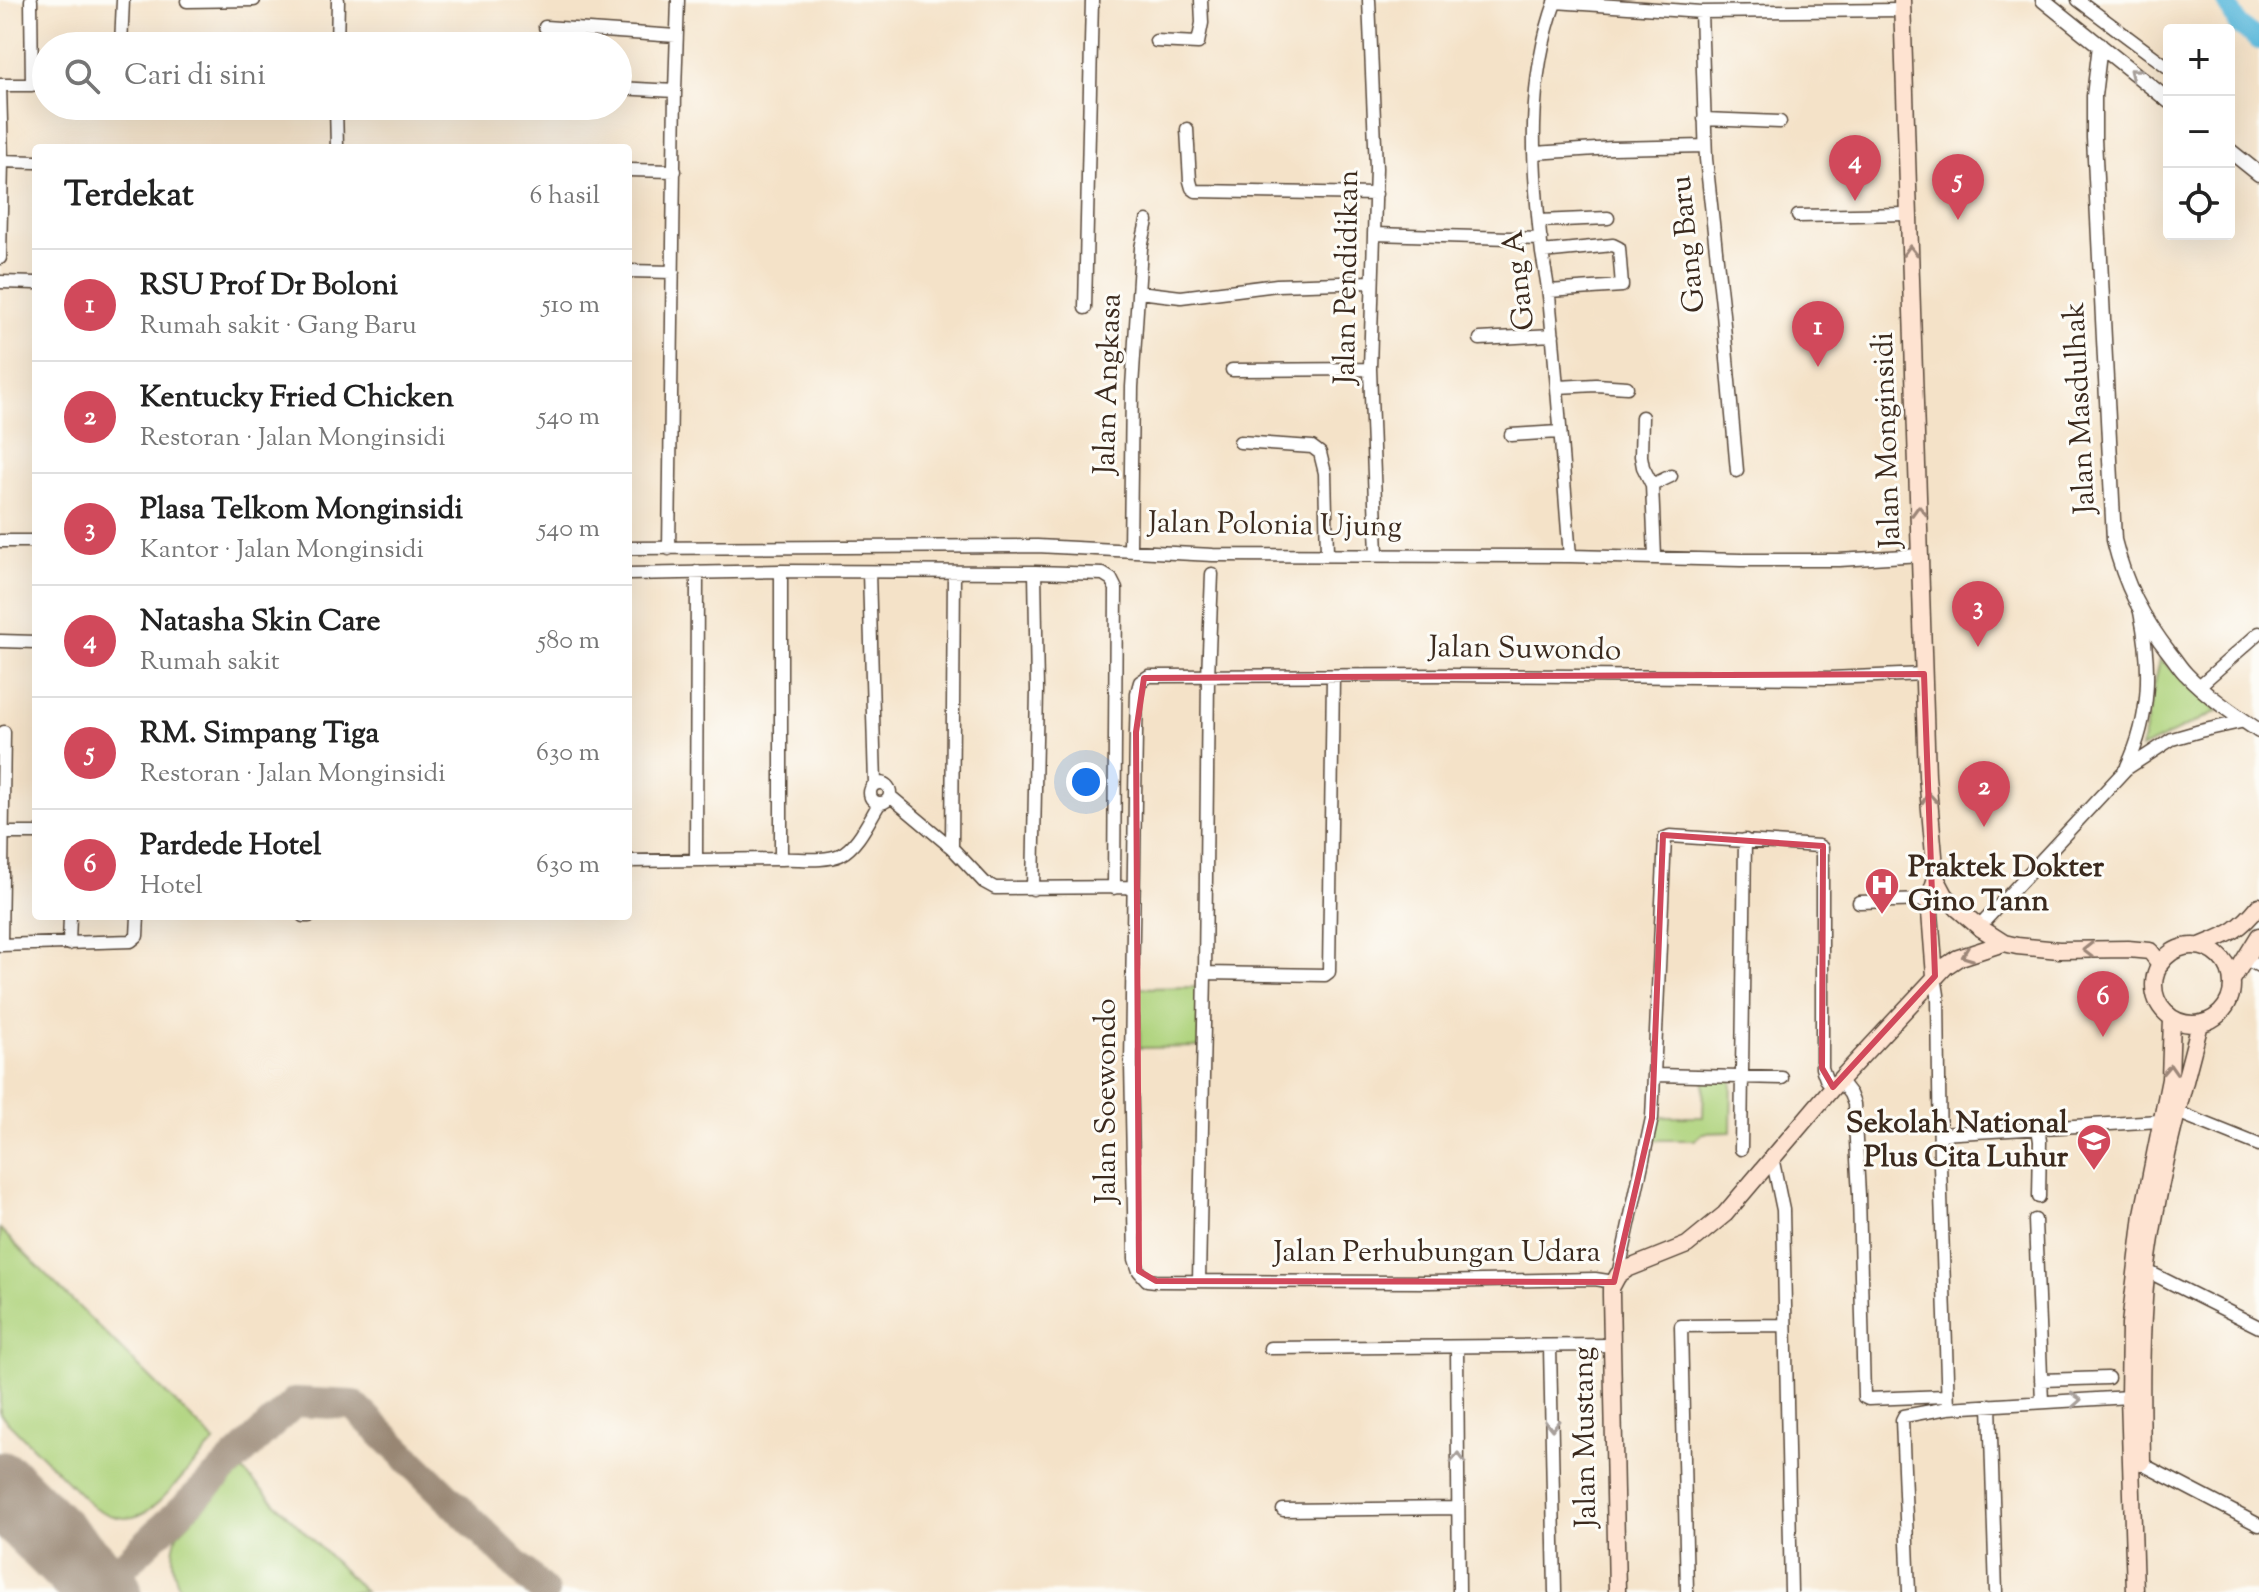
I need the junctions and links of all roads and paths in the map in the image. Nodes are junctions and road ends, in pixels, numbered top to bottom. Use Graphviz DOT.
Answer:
graph roads {
  1 [pos="31,0"];
  2 [pos="123,0"];
  3 [pos="254,0"];
  4 [pos="338,0"];
  5 [pos="678,0"];
  6 [pos="1092,0"];
  7 [pos="1201,0"];
  8 [pos="1369,0"];
  9 [pos="2043,0"];
  10 [pos="2078,0"];
  11 [pos="187,1"];
  12 [pos="1556,1"];
  13 [pos="1902,5"];
  14 [pos="1701,12"];
  15 [pos="545,27"];
  16 [pos="122,32"];
  17 [pos="337,32"];
  18 [pos="618,32"];
  19 [pos="632,33"];
  20 [pos="676,36"];
  21 [pos="1156,41"];
  22 [pos="2100,45"];
  23 [pos="2163,64"];
  24 [pos="0,85"];
  25 [pos="32,85"];
  26 [pos="632,89"];
  27 [pos="675,91"];
  28 [pos="2163,96"];
  29 [pos="1704,119"];
  30 [pos="336,120"];
  31 [pos="1780,122"];
  32 [pos="1187,129"];
  33 [pos="337,144"];
  34 [pos="1705,146"];
  35 [pos="1534,153"];
  36 [pos="2235,155"];
  37 [pos="1,161"];
  38 [pos="32,162"];
  39 [pos="632,170"];
  40 [pos="675,171"];
  41 [pos="2259,174"];
  42 [pos="1376,194"];
  43 [pos="1908,214"];
  44 [pos="1798,216"];
  45 [pos="1608,218"];
  46 [pos="1147,221"];
  47 [pos="1539,221"];
  48 [pos="1374,234"];
  49 [pos="1542,246"];
  50 [pos="0,258"];
  51 [pos="632,271"];
  52 [pos="673,272"];
  53 [pos="0,282"];
  54 [pos="1371,282"];
  55 [pos="32,283"];
  56 [pos="1549,291"];
  57 [pos="1139,292"];
  58 [pos="1085,308"];
  59 [pos="1553,335"];
  60 [pos="1480,339"];
  61 [pos="1370,369"];
  62 [pos="1232,370"];
  63 [pos="1558,387"];
  64 [pos="1627,387"];
  65 [pos="1642,417"];
  66 [pos="1559,432"];
  67 [pos="1511,435"];
  68 [pos="1240,442"];
  69 [pos="1737,471"];
  70 [pos="1671,476"];
  71 [pos="1652,485"];
  72 [pos="0,541"];
  73 [pos="32,541"];
  74 [pos="632,548"];
  75 [pos="669,549"];
  76 [pos="1130,550"];
  77 [pos="1327,554"];
  78 [pos="1377,554"];
  79 [pos="1921,555"];
  80 [pos="1570,556"];
  81 [pos="1655,557"];
  82 [pos="781,571"];
  83 [pos="697,572"];
  84 [pos="869,572"];
  85 [pos="1035,572"];
  86 [pos="954,573"];
  87 [pos="632,574"];
  88 [pos="1212,574"];
  89 [pos="2139,607"];
  90 [pos="2259,633"];
  91 [pos="0,641"];
  92 [pos="32,642"];
  93 [pos="1924,674"];
  94 [pos="1333,676"];
  95 [pos="1208,677"];
  96 [pos="2199,686"];
  97 [pos="1137,693"];
  98 [pos="2245,721"];
  99 [pos="2259,731"];
  100 [pos="4,732"];
  101 [pos="2126,769"];
  102 [pos="885,800"];
  103 [pos="1,833"];
  104 [pos="32,833"];
  105 [pos="1745,840"];
  106 [pos="952,848"];
  107 [pos="696,859"];
  108 [pos="781,859"];
  109 [pos="632,861"];
  110 [pos="1936,878"];
  111 [pos="1134,887"];
  112 [pos="1114,888"];
  113 [pos="1033,889"];
  114 [pos="1929,900"];
  115 [pos="1859,902"];
  116 [pos="2259,906"];
  117 [pos="70,920"];
  118 [pos="138,920"];
  119 [pos="1979,927"];
  120 [pos="2259,936"];
  121 [pos="2004,943"];
  122 [pos="69,944"];
  123 [pos="0,945"];
  124 [pos="2200,946"];
  125 [pos="2252,962"];
  126 [pos="2160,964"];
  127 [pos="1205,973"];
  128 [pos="1935,976"];
  129 [pos="2232,980"];
  130 [pos="2172,1018"];
  131 [pos="2200,1024"];
  132 [pos="1655,1075"];
  133 [pos="1743,1076"];
  134 [pos="1782,1078"];
  135 [pos="1836,1084"];
  136 [pos="2177,1112"];
  137 [pos="2160,1121"];
  138 [pos="2038,1128"];
  139 [pos="1941,1134"];
  140 [pos="2259,1145"];
  141 [pos="1741,1149"];
  142 [pos="1772,1157"];
  143 [pos="2039,1197"];
  144 [pos="2035,1220"];
  145 [pos="2147,1271"];
  146 [pos="1616,1278"];
  147 [pos="1147,1280"];
  148 [pos="1199,1281"];
  149 [pos="1785,1325"];
  150 [pos="2259,1327"];
  151 [pos="1613,1345"];
  152 [pos="1457,1347"];
  153 [pos="1550,1347"];
  154 [pos="1270,1348"];
  155 [pos="2108,1378"];
  156 [pos="2041,1380"];
  157 [pos="2129,1397"];
  158 [pos="1947,1402"];
  159 [pos="2042,1402"];
  160 [pos="1990,1405"];
  161 [pos="2142,1464"];
  162 [pos="1458,1508"];
  163 [pos="1283,1510"];
  164 [pos="2259,1525"];
  165 [pos="1459,1592"];
  166 [pos="1555,1592"];
  167 [pos="1617,1592"];
  168 [pos="1687,1592"];
  169 [pos="1791,1592"];
  170 [pos="1909,1592"];
  171 [pos="1996,1592"];
  172 [pos="2135,1592"];
  173 [pos="2146,1592"];
  1 -- 25 [label="street"];
  2 -- 16 [label="street"];
  3 -- 11 [label="street"];
  4 -- 17 [label="street"];
  5 -- 20 [label="street"];
  6 -- 58 [label="street"];
  7 -- 21 [label="street"];
  8 -- 42 [label="street, Jalan Pendidikan"];
  9 -- 22 [label="street"];
  10 -- 23 [label="street"];
  12 -- 14 [label="street"];
  12 -- 35 [label="street, Gang A"];
  13 -- 14 [label="street"];
  13 -- 43 [label="main road, Jalan Monginsidi"];
  14 -- 29 [label="street, Gang Baru"];
  15 -- 18 [label="street"];
  19 -- 20 [label="street"];
  20 -- 27 [label="street"];
  28 -- 22 [label="street, one-way"];
  22 -- 89 [label="street, Jalan Masdulhak"];
  24 -- 25 [label="street"];
  24 -- 37 [label="street"];
  26 -- 27 [label="street"];
  27 -- 40 [label="street"];
  29 -- 31 [label="street"];
  29 -- 34 [label="street, Gang Baru"];
  30 -- 33 [label="street"];
  32 -- 42 [label="street"];
  34 -- 35 [label="street"];
  34 -- 69 [label="street, Gang Baru"];
  35 -- 47 [label="street, Gang A"];
  36 -- 41 [label="street"];
  37 -- 38 [label="street"];
  37 -- 50 [label="street"];
  39 -- 40 [label="street"];
  40 -- 52 [label="street"];
  42 -- 48 [label="street, Jalan Pendidikan"];
  43 -- 44 [label="street"];
  79 -- 43 [label="main road, Jalan Monginsidi, one-way"];
  45 -- 47 [label="street"];
  46 -- 57 [label="street, Jalan Angkasa"];
  47 -- 49 [label="street, Gang A"];
  48 -- 49 [label="street"];
  48 -- 54 [label="street, Jalan Pendidikan"];
  49 -- 56 [label="street, Gang A"];
  49 -- 56 [label="street"];
  51 -- 52 [label="street"];
  52 -- 75 [label="street"];
  53 -- 55 [label="street"];
  54 -- 57 [label="street"];
  54 -- 61 [label="street, Jalan Pendidikan"];
  56 -- 59 [label="street, Gang A"];
  57 -- 76 [label="street, Jalan Angkasa"];
  59 -- 60 [label="street"];
  59 -- 63 [label="street, Gang A"];
  61 -- 62 [label="street"];
  61 -- 78 [label="street, Jalan Pendidikan"];
  63 -- 64 [label="street"];
  63 -- 66 [label="street, Gang A"];
  65 -- 71 [label="street"];
  66 -- 67 [label="street"];
  66 -- 80 [label="street, Gang A"];
  68 -- 77 [label="street"];
  70 -- 71 [label="street"];
  71 -- 81 [label="street"];
  72 -- 73 [label="street"];
  74 -- 75 [label="street, Jalan Polonia Ujung"];
  75 -- 76 [label="street, Jalan Polonia Ujung"];
  76 -- 77 [label="street, Jalan Polonia Ujung"];
  77 -- 78 [label="street, Jalan Polonia Ujung"];
  78 -- 80 [label="street, Jalan Polonia Ujung"];
  79 -- 81 [label="street, Jalan Polonia Ujung"];
  79 -- 93 [label="main road, Jalan Monginsidi"];
  80 -- 81 [label="street, Jalan Polonia Ujung"];
  82 -- 83 [label="street"];
  82 -- 84 [label="street"];
  82 -- 108 [label="street"];
  83 -- 87 [label="street"];
  83 -- 107 [label="street"];
  84 -- 86 [label="street"];
  84 -- 102 [label="street"];
  85 -- 86 [label="street"];
  85 -- 112 [label="street"];
  85 -- 113 [label="street"];
  86 -- 106 [label="street"];
  88 -- 95 [label="street"];
  89 -- 96 [label="street, Jalan Masdulhak"];
  89 -- 101 [label="street"];
  90 -- 96 [label="street"];
  91 -- 92 [label="street"];
  93 -- 94 [label="street, Jalan Suwondo"];
  110 -- 93 [label="main road, Jalan Monginsidi, one-way"];
  94 -- 95 [label="street, Jalan Suwondo"];
  94 -- 127 [label="street"];
  95 -- 97 [label="street, Jalan Suwondo"];
  95 -- 127 [label="street"];
  96 -- 98 [label="street, Jalan Masdulhak"];
  97 -- 111 [label="street, Jalan Soewondo"];
  98 -- 99 [label="street, Jalan Masdulhak"];
  98 -- 101 [label="street"];
  100 -- 103 [label="street"];
  101 -- 119 [label="street"];
  102 -- 106 [label="street"];
  102 -- 108 [label="street"];
  103 -- 104 [label="street"];
  103 -- 123 [label="street"];
  105 -- 132 [label="street"];
  105 -- 133 [label="street"];
  105 -- 135 [label="street"];
  106 -- 113 [label="street"];
  107 -- 108 [label="street"];
  107 -- 109 [label="street"];
  110 -- 114 [label="main road, Jalan Monginsidi"];
  110 -- 119 [label="main road"];
  111 -- 112 [label="street"];
  111 -- 147 [label="street, Jalan Soewondo"];
  112 -- 113 [label="street"];
  114 -- 115 [label="street"];
  114 -- 128 [label="main road, Jalan Monginsidi"];
  116 -- 124 [label="main road"];
  117 -- 122 [label="street"];
  118 -- 122 [label="street"];
  119 -- 121 [label="main road"];
  120 -- 125 [label="main road"];
  126 -- 121 [label="main road, one-way"];
  121 -- 128 [label="main road, Jalan Perhubungan Udara, one-way"];
  122 -- 123 [label="street"];
  124 -- 126 [label="main road"];
  124 -- 129 [label="main road"];
  125 -- 129 [label="main road"];
  126 -- 130 [label="main road"];
  127 -- 148 [label="street"];
  128 -- 135 [label="main road, Jalan Perhubungan Udara"];
  128 -- 139 [label="street, Jalan Monginsidi"];
  129 -- 131 [label="main road"];
  130 -- 131 [label="main road"];
  137 -- 130 [label="main road, one-way"];
  131 -- 136 [label="main road"];
  132 -- 133 [label="street"];
  132 -- 146 [label="street"];
  133 -- 134 [label="street"];
  133 -- 141 [label="street"];
  135 -- 142 [label="main road, Jalan Perhubungan Udara"];
  135 -- 158 [label="street"];
  136 -- 140 [label="street"];
  136 -- 145 [label="main road"];
  137 -- 138 [label="street"];
  137 -- 157 [label="main road"];
  138 -- 139 [label="street"];
  138 -- 143 [label="street"];
  139 -- 158 [label="street, Jalan Monginsidi"];
  142 -- 146 [label="main road, Jalan Perhubungan Udara"];
  142 -- 149 [label="street"];
  144 -- 156 [label="street"];
  145 -- 150 [label="street"];
  145 -- 161 [label="main road"];
  146 -- 148 [label="street, Jalan Perhubungan Udara"];
  146 -- 151 [label="main road, Jalan Mustang"];
  147 -- 148 [label="street, Jalan Perhubungan Udara"];
  149 -- 168 [label="street"];
  149 -- 169 [label="street"];
  151 -- 153 [label="street"];
  151 -- 167 [label="main road, Jalan Mustang"];
  152 -- 153 [label="street"];
  152 -- 154 [label="street"];
  162 -- 152 [label="street, one-way"];
  153 -- 166 [label="street, one-way"];
  155 -- 156 [label="street"];
  156 -- 159 [label="street"];
  159 -- 157 [label="street, one-way"];
  157 -- 172 [label="main road"];
  158 -- 160 [label="street"];
  158 -- 170 [label="street"];
  159 -- 160 [label="street"];
  160 -- 171 [label="street"];
  161 -- 164 [label="street"];
  161 -- 173 [label="main road"];
  162 -- 163 [label="street"];
  162 -- 165 [label="street"];
}
